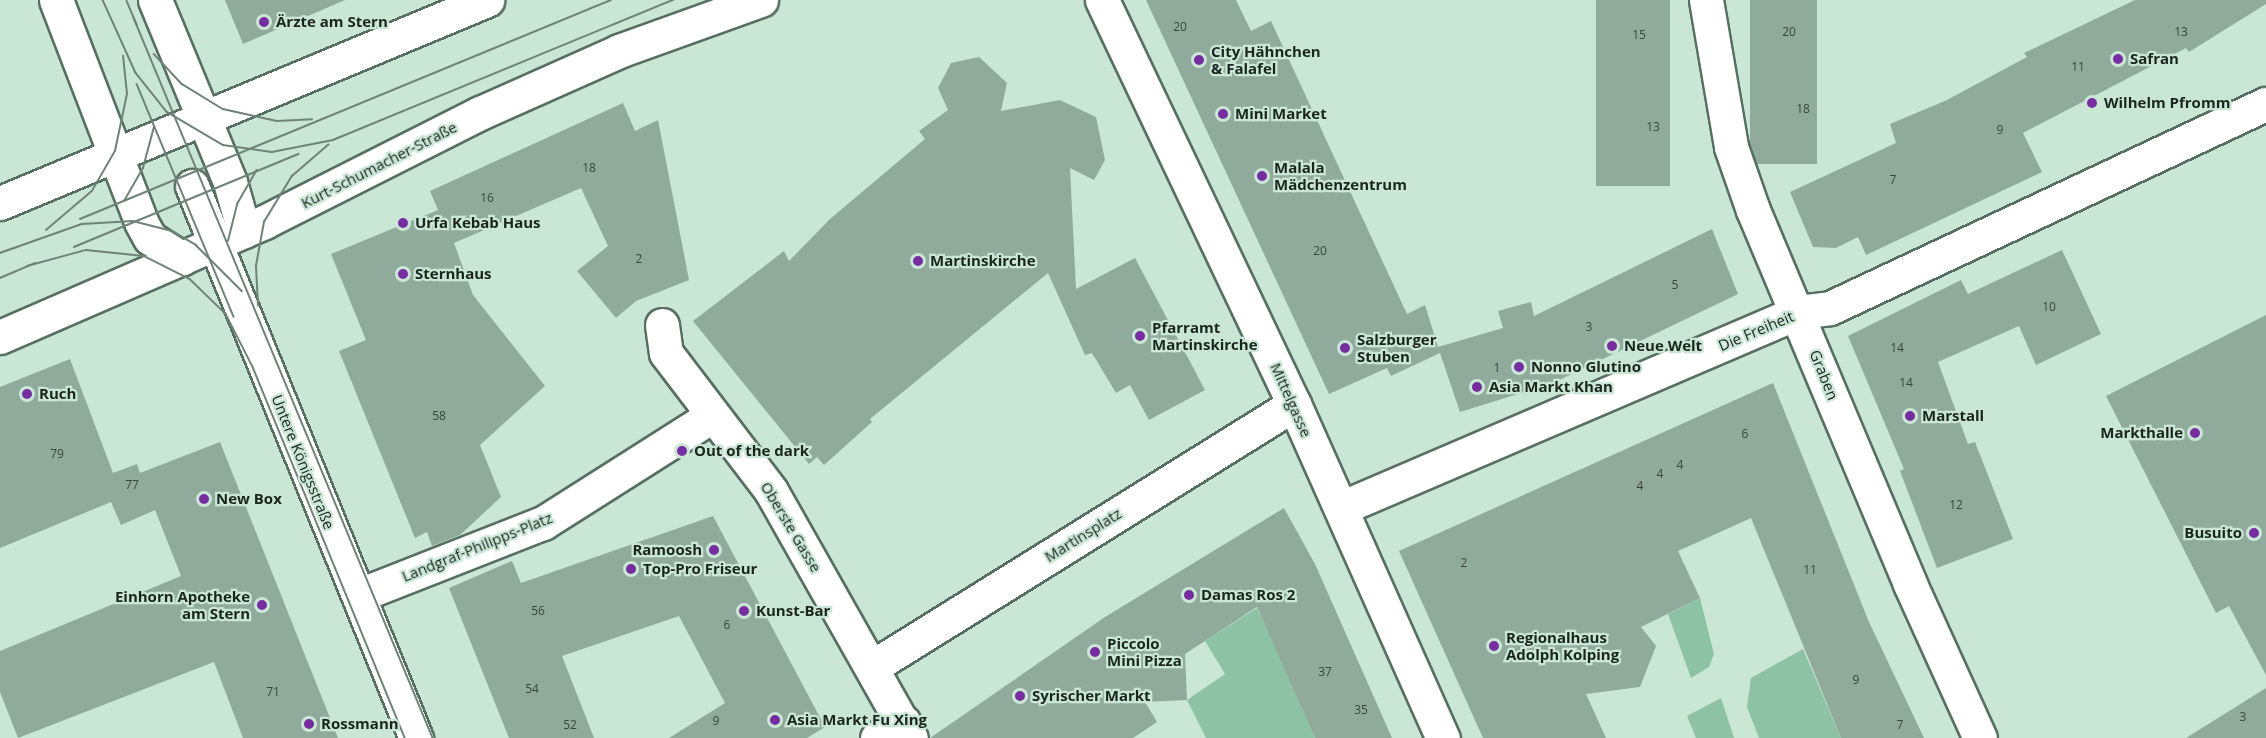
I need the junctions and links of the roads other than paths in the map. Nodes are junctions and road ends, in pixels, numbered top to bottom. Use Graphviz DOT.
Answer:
graph roads {
  1 [pos="56,0"];
  2 [pos="154,0"];
  3 [pos="487,0"];
  4 [pos="760,0"];
  5 [pos="1102,0"];
  6 [pos="1706,0"];
  7 [pos="2266,104"];
  8 [pos="204,120"];
  9 [pos="117,156"];
  10 [pos="192,186"];
  11 [pos="0,203"];
  12 [pos="230,237"];
  13 [pos="182,259"];
  14 [pos="1798,312"];
  15 [pos="662,325"];
  16 [pos="0,337"];
  17 [pos="1294,404"];
  18 [pos="713,415"];
  19 [pos="1341,508"];
  20 [pos="358,595"];
  21 [pos="872,666"];
  22 [pos="897,732"];
  23 [pos="416,738"];
  24 [pos="1443,738"];
  25 [pos="1980,738"];
  1 -- 9 [label="street"];
  2 -- 8 [label="street"];
  3 -- 8 [label="street"];
  4 -- 12 [label="street, Kurt-Schumacher-Straße"];
  5 -- 17 [label="street, Mittelgasse"];
  6 -- 14 [label="street, Graben"];
  7 -- 14 [label="street, Die Freiheit"];
  8 -- 9 [label="street"];
  8 -- 12 [label="street"];
  9 -- 11 [label="street"];
  9 -- 13 [label="street"];
  10 -- 12 [label="street, Untere Königsstraße"];
  12 -- 13 [label="street, Kurt-Schumacher-Straße"];
  12 -- 20 [label="street, Untere Königsstraße"];
  13 -- 16 [label="street, Kurt-Schumacher-Straße"];
  14 -- 19 [label="street, Die Freiheit"];
  14 -- 25 [label="street, Graben"];
  15 -- 18 [label="street, Oberste Gasse"];
  17 -- 19 [label="street, Mittelgasse"];
  17 -- 21 [label="street, Martinsplatz"];
  18 -- 20 [label="street, Landgraf-Philipps-Platz"];
  18 -- 21 [label="street, Oberste Gasse"];
  19 -- 24 [label="street, Mittelgasse"];
  20 -- 23 [label="street, Untere Königsstraße"];
  21 -- 22 [label="street, Oberste Gasse"];
}
